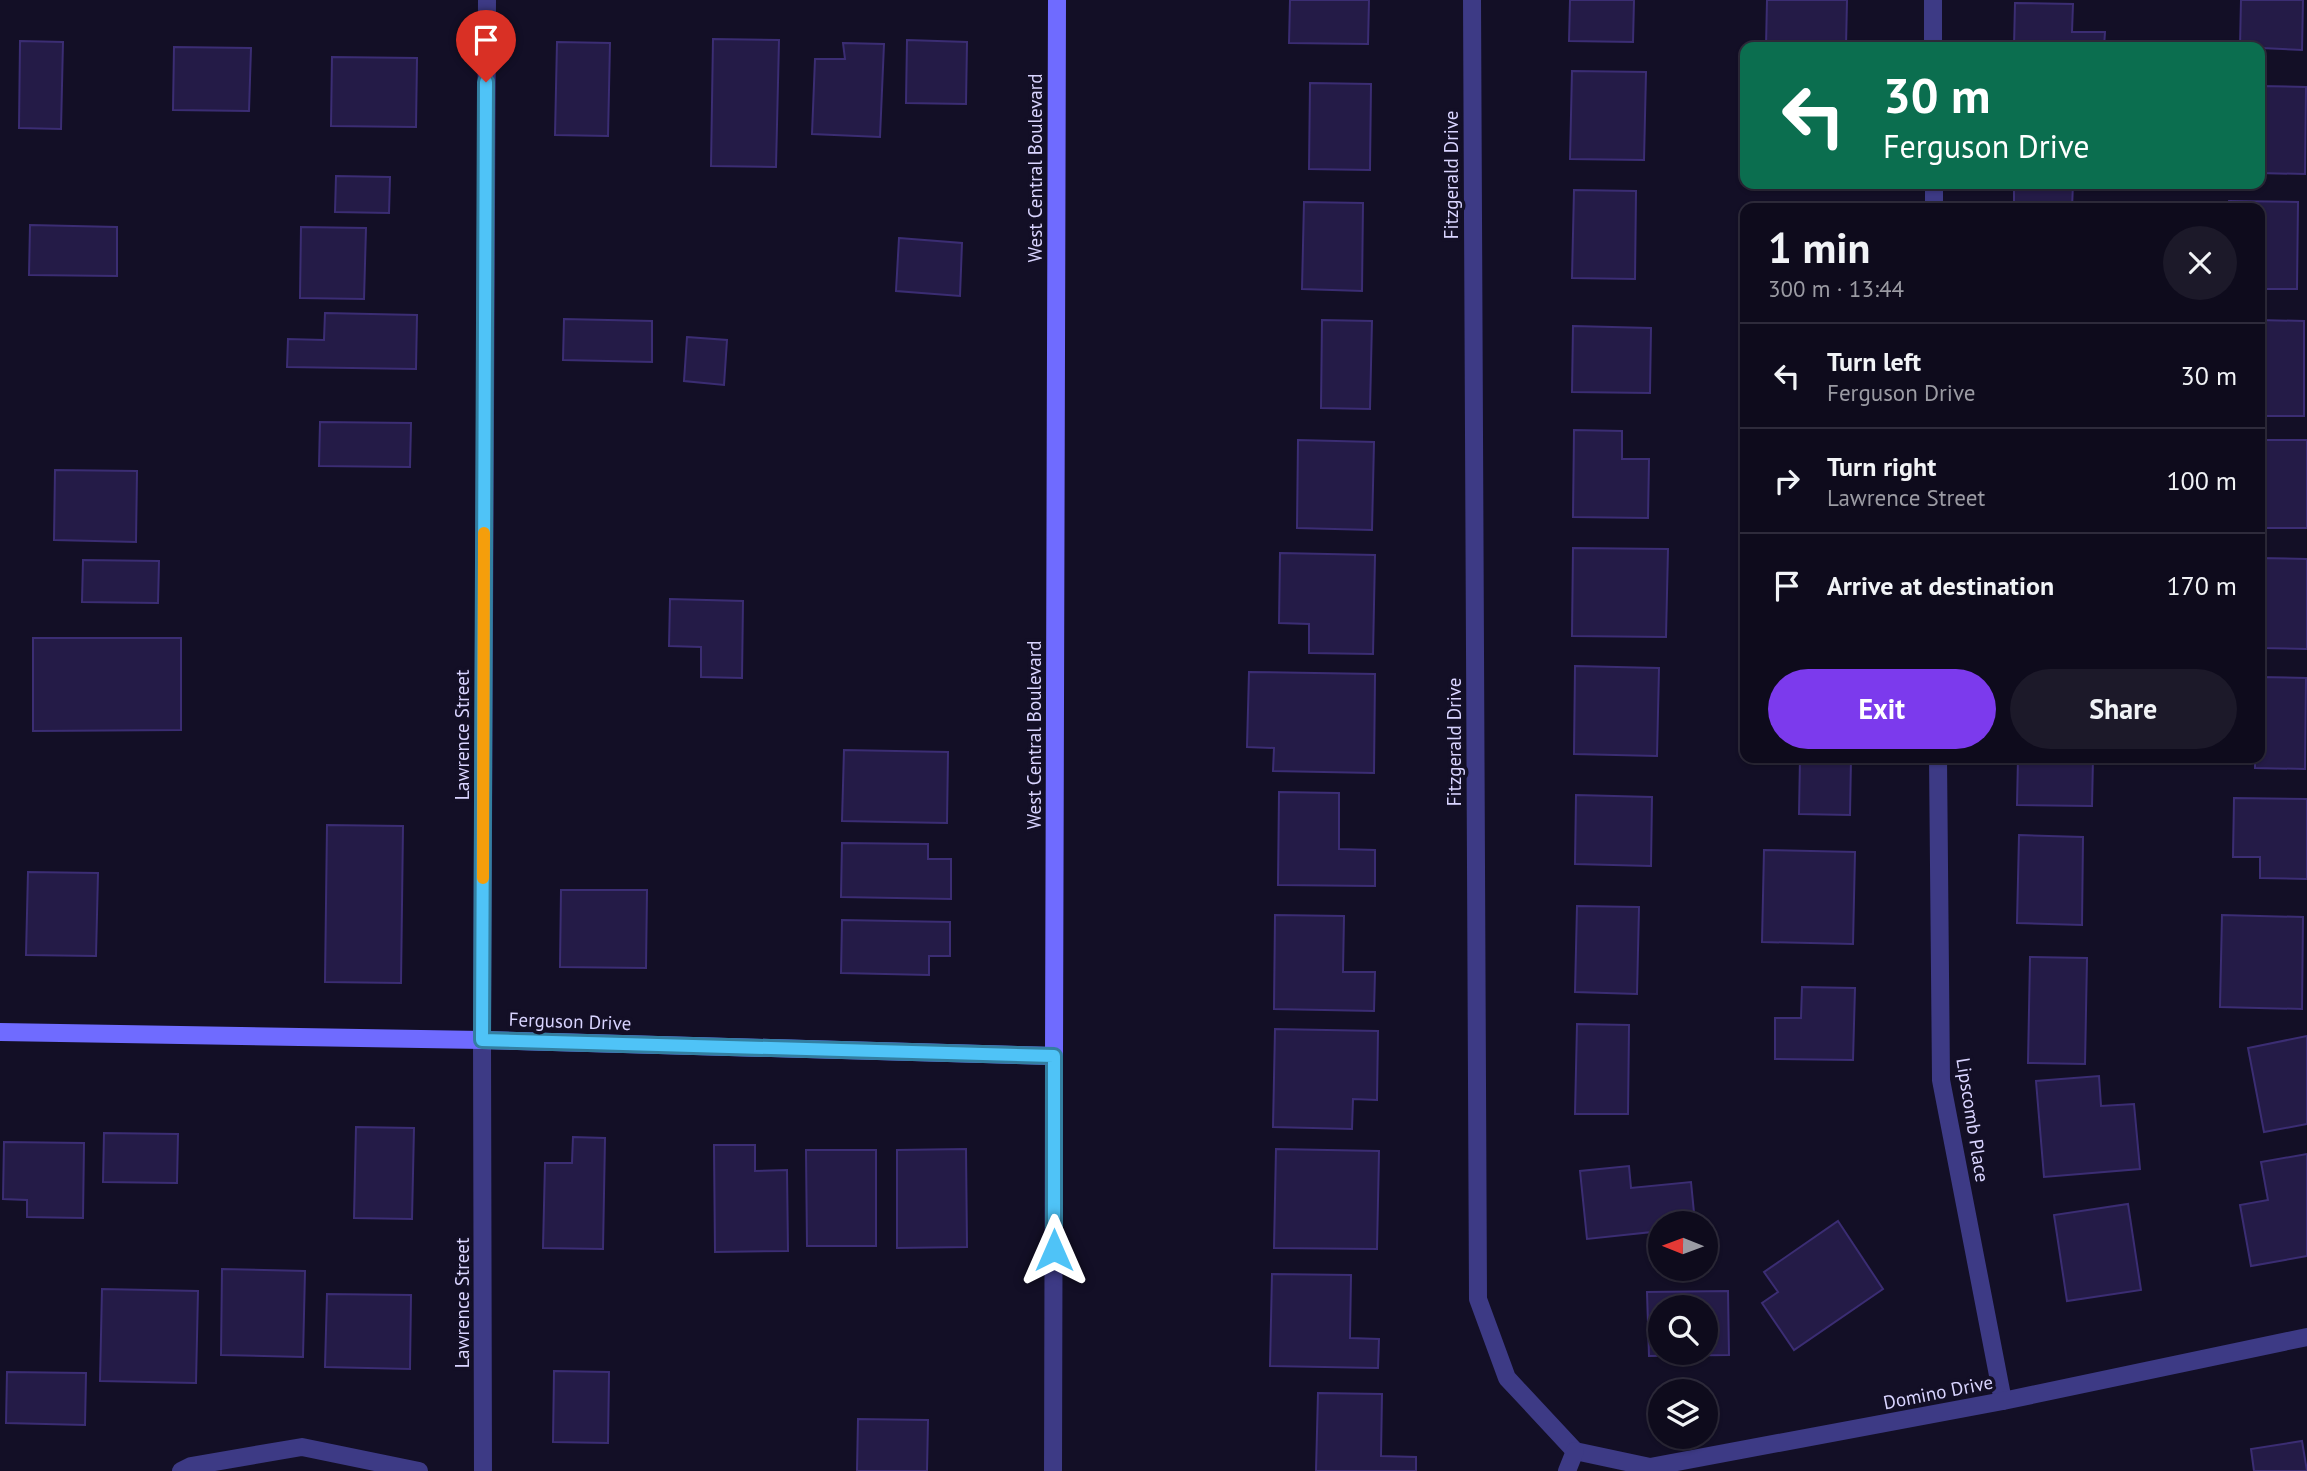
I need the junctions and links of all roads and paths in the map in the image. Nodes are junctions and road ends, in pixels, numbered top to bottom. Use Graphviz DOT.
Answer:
graph roads {
  1 [pos="487,0"];
  2 [pos="1057,0"];
  3 [pos="1472,0"];
  4 [pos="1933,0"];
  5 [pos="1933,42"];
  6 [pos="1938,763"];
  7 [pos="0,1032"];
  8 [pos="482,1040"];
  9 [pos="1054,1056"];
  10 [pos="2307,1337"];
  11 [pos="2003,1401"];
  12 [pos="1575,1451"];
  13 [pos="181,1471"];
  14 [pos="419,1471"];
  15 [pos="483,1471"];
  16 [pos="1054,1471"];
  17 [pos="1567,1471"];
  1 -- 8 [label="street, Lawrence Street"];
  2 -- 9 [label="street, West Central Boulevard"];
  3 -- 12 [label="street, Fitzgerald Drive"];
  4 -- 5 [label="street"];
  6 -- 11 [label="street, Lipscomb Place"];
  7 -- 8 [label="street, Ferguson Drive"];
  8 -- 9 [label="street, Ferguson Drive"];
  8 -- 15 [label="street, Lawrence Street"];
  9 -- 16 [label="street, West Central Boulevard"];
  10 -- 11 [label="street, Domino Drive"];
  11 -- 12 [label="street, Domino Drive"];
  12 -- 17 [label="street"];
  13 -- 14 [label="street"];
}
